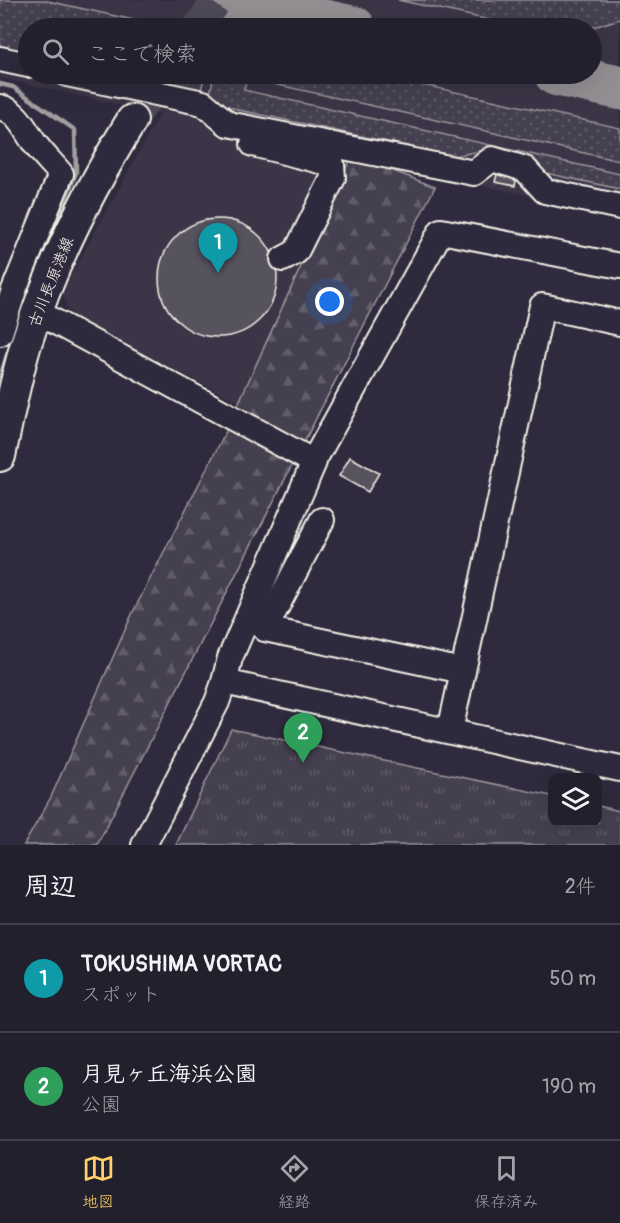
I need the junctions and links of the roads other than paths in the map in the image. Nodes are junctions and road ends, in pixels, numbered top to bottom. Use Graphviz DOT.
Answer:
graph roads {
  1 [pos="0,59"];
  2 [pos="18,63"];
  3 [pos="114,84"];
  4 [pos="0,108"];
  5 [pos="132,120"];
  6 [pos="228,124"];
  7 [pos="620,207"];
  8 [pos="283,259"];
  9 [pos="620,266"];
  10 [pos="37,312"];
  11 [pos="620,323"];
  12 [pos="0,333"];
  13 [pos="0,456"];
  14 [pos="317,456"];
  15 [pos="322,520"];
  16 [pos="463,671"];
  17 [pos="224,681"];
  18 [pos="450,731"];
  19 [pos="620,769"];
  20 [pos="144,845"];
  1 -- 2 [label="street"];
  3 -- 6 [label="street"];
  4 -- 12 [label="street"];
  5 -- 10 [label="main road, 古川長原港線"];
  6 -- 7 [label="street"];
  6 -- 8 [label="street"];
  9 -- 14 [label="street"];
  10 -- 13 [label="main road, 古川長原港線"];
  10 -- 17 [label="street"];
  11 -- 16 [label="street"];
  15 -- 16 [label="street"];
  16 -- 18 [label="street"];
  17 -- 18 [label="street"];
  17 -- 20 [label="street"];
  18 -- 19 [label="street"];
}
